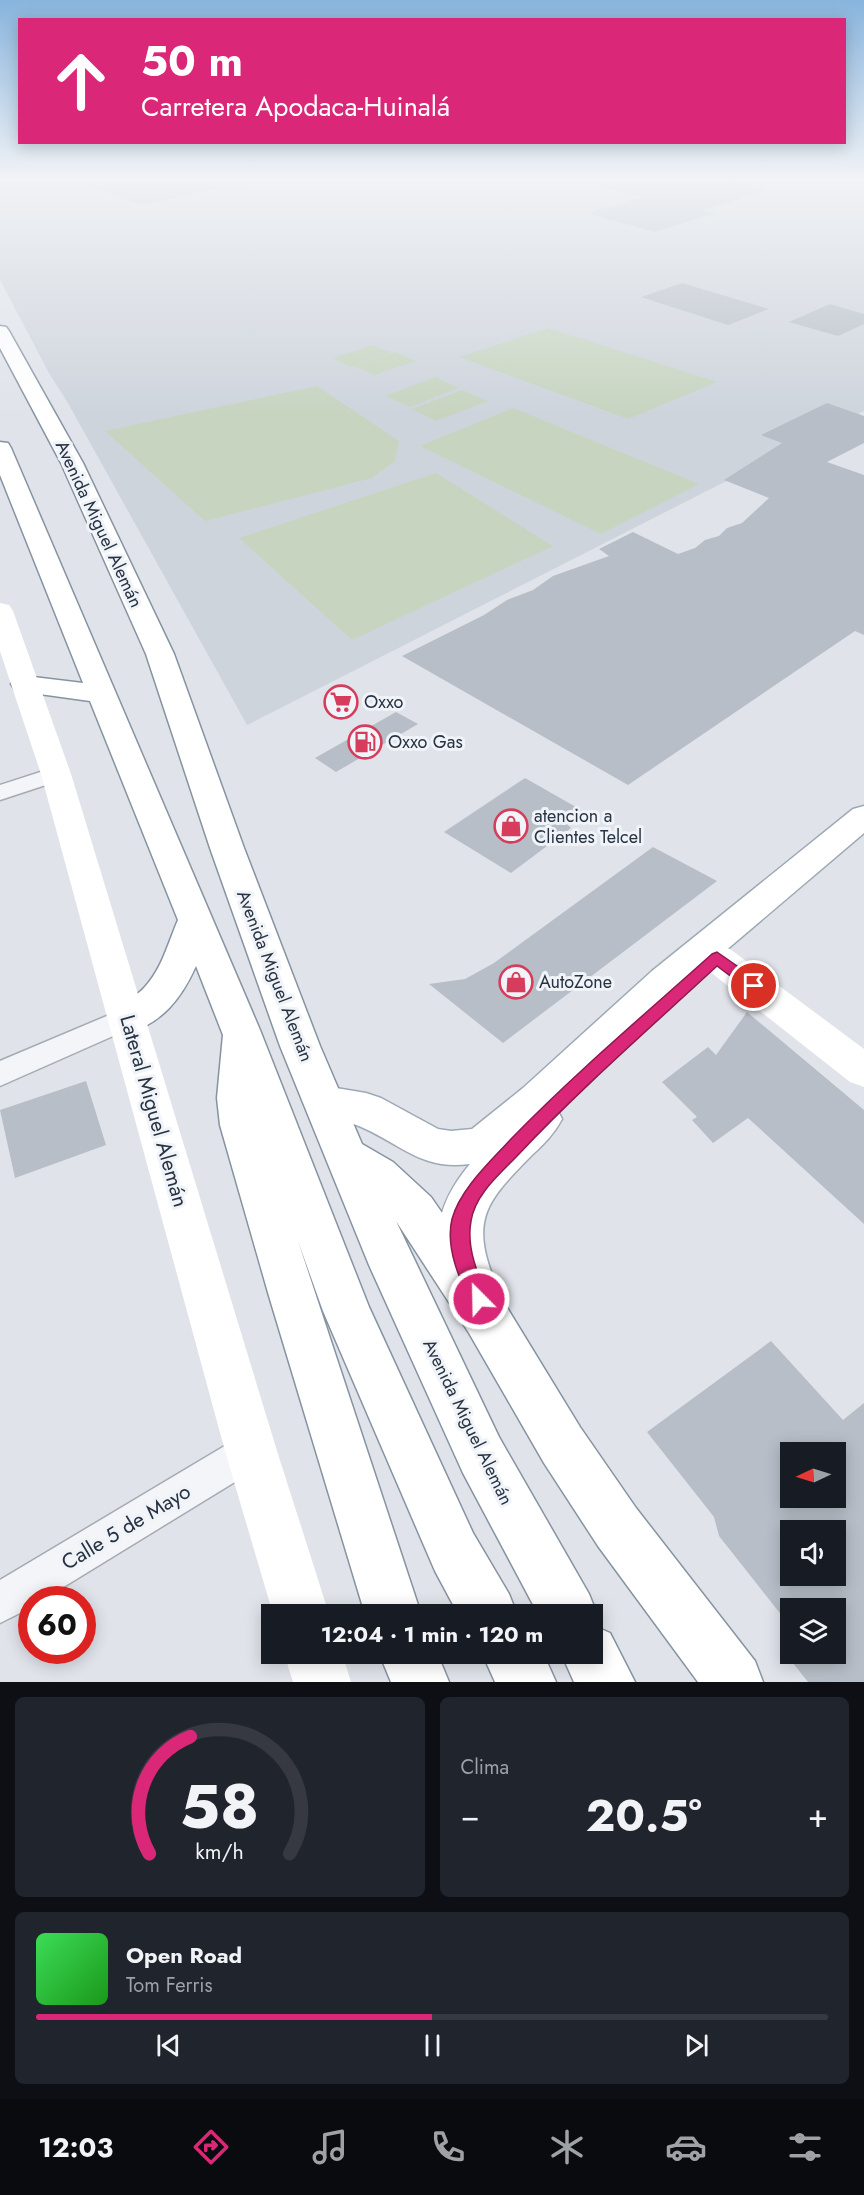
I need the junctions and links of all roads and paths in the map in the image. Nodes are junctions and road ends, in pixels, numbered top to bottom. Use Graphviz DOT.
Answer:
graph roads {
  1 [pos="0,331"];
  2 [pos="0,448"];
  3 [pos="0,611"];
  4 [pos="25,684"];
  5 [pos="103,694"];
  6 [pos="56,774"];
  7 [pos="0,793"];
  8 [pos="864,816"];
  9 [pos="864,838"];
  10 [pos="195,920"];
  11 [pos="717,958"];
  12 [pos="128,1018"];
  13 [pos="242,1030"];
  14 [pos="864,1071"];
  15 [pos="0,1074"];
  16 [pos="324,1103"];
  17 [pos="543,1105"];
  18 [pos="345,1155"];
  19 [pos="486,1317"];
  20 [pos="251,1451"];
  21 [pos="0,1604"];
  22 [pos="298,1604"];
  23 [pos="390,1604"];
  24 [pos="483,1604"];
  25 [pos="563,1604"];
  26 [pos="316,1664"];
  27 [pos="413,1664"];
  28 [pos="517,1664"];
  29 [pos="596,1664"];
  30 [pos="322,1682"];
  31 [pos="420,1682"];
  32 [pos="527,1682"];
  33 [pos="606,1682"];
  34 [pos="734,1682"];
  1 -- 16 [label="main road, Avenida Miguel Alemán"];
  2 -- 5 [label="main road"];
  3 -- 4 [label="main road, Lateral Miguel Alemán"];
  4 -- 5 [label="main road"];
  4 -- 6 [label="main road, Lateral Miguel Alemán"];
  5 -- 10 [label="main road"];
  6 -- 7 [label="street"];
  6 -- 12 [label="main road, Lateral Miguel Alemán"];
  8 -- 17 [label="main road"];
  9 -- 11 [label="main road"];
  10 -- 12 [label="main road"];
  10 -- 13 [label="main road"];
  11 -- 14 [label="main road"];
  11 -- 17 [label="main road"];
  12 -- 15 [label="street"];
  12 -- 20 [label="main road, Lateral Miguel Alemán"];
  13 -- 23 [label="main road"];
  13 -- 24 [label="main road"];
  16 -- 17 [label="main road"];
  16 -- 18 [label="main road, Avenida Miguel Alemán"];
  17 -- 19 [label="main road"];
  18 -- 19 [label="main road"];
  18 -- 25 [label="main road, Avenida Miguel Alemán"];
  19 -- 34 [label="main road"];
  20 -- 21 [label="street, Calle 5 de Mayo"];
  20 -- 22 [label="main road, Lateral Miguel Alemán"];
  26 -- 30 [label="main road"];
  27 -- 31 [label="main road"];
  28 -- 32 [label="main road"];
  29 -- 33 [label="main road"];
}
